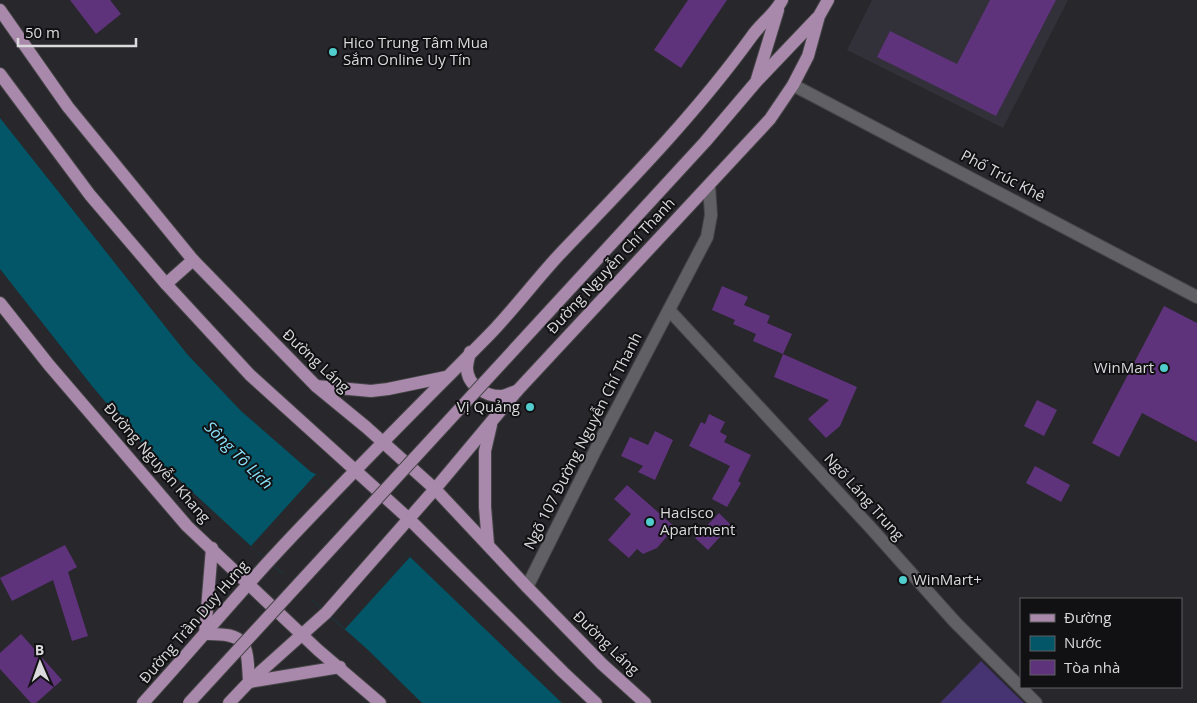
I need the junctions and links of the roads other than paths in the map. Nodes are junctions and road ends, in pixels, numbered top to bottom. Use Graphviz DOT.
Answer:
graph roads {
  1 [pos="828,0"];
  2 [pos="780,4"];
  3 [pos="0,10"];
  4 [pos="819,16"];
  5 [pos="0,74"];
  6 [pos="756,82"];
  7 [pos="793,85"];
  8 [pos="709,186"];
  9 [pos="193,260"];
  10 [pos="166,284"];
  11 [pos="1197,297"];
  12 [pos="0,303"];
  13 [pos="669,310"];
  14 [pos="470,352"];
  15 [pos="446,377"];
  16 [pos="316,386"];
  17 [pos="517,391"];
  18 [pos="492,420"];
  19 [pos="382,442"];
  20 [pos="355,470"];
  21 [pos="436,488"];
  22 [pos="409,519"];
  23 [pos="488,544"];
  24 [pos="212,548"];
  25 [pos="248,584"];
  26 [pos="527,587"];
  27 [pos="205,634"];
  28 [pos="302,634"];
  29 [pos="340,667"];
  30 [pos="249,682"];
  31 [pos="1020,687"];
  32 [pos="1021,688"];
  33 [pos="143,703"];
  34 [pos="189,703"];
  35 [pos="229,703"];
  36 [pos="380,703"];
  37 [pos="596,703"];
  38 [pos="645,703"];
  39 [pos="1036,703"];
  1 -- 4 [label="main road, Đường Nguyễn Chí Thanh"];
  2 -- 6 [label="main road"];
  2 -- 14 [label="main road"];
  3 -- 9 [label="main road, Đường Láng"];
  4 -- 6 [label="main road"];
  4 -- 7 [label="main road, Đường Nguyễn Chí Thanh"];
  5 -- 10 [label="main road"];
  6 -- 34 [label="main road, bridge"];
  7 -- 8 [label="main road, Đường Nguyễn Chí Thanh"];
  7 -- 11 [label="street, Phố Trúc Khê"];
  8 -- 13 [label="street, Ngõ 107 Đường Nguyễn Chí Thanh"];
  8 -- 17 [label="main road, Đường Nguyễn Chí Thanh"];
  9 -- 10 [label="main road"];
  9 -- 16 [label="main road, Đường Láng"];
  10 -- 20 [label="main road"];
  12 -- 24 [label="main road, Đường Nguyễn Khang"];
  13 -- 26 [label="street, Ngõ 107 Đường Nguyễn Chí Thanh"];
  13 -- 31 [label="street, Ngõ Láng Trung"];
  14 -- 15 [label="main road"];
  14 -- 17 [label="main road"];
  15 -- 16 [label="main road"];
  15 -- 19 [label="main road"];
  16 -- 19 [label="main road, Đường Láng"];
  17 -- 18 [label="main road, Đường Nguyễn Chí Thanh"];
  18 -- 21 [label="main road, Đường Nguyễn Chí Thanh"];
  18 -- 23 [label="main road"];
  19 -- 20 [label="main road"];
  19 -- 21 [label="main road, Đường Láng"];
  20 -- 22 [label="main road"];
  20 -- 25 [label="main road, Đường Trần Duy Hưng"];
  21 -- 22 [label="main road, Đường Nguyễn Chí Thanh"];
  21 -- 23 [label="main road, Đường Láng"];
  22 -- 28 [label="main road, Đường Nguyễn Chí Thanh"];
  22 -- 37 [label="main road"];
  23 -- 26 [label="main road, Đường Láng"];
  24 -- 25 [label="main road, Đường Nguyễn Khang"];
  24 -- 27 [label="main road"];
  25 -- 27 [label="main road, Đường Trần Duy Hưng"];
  25 -- 28 [label="main road, Đường Nguyễn Khang"];
  26 -- 38 [label="main road, Đường Láng"];
  27 -- 30 [label="main road"];
  27 -- 33 [label="main road, Đường Trần Duy Hưng"];
  28 -- 29 [label="main road, Đường Nguyễn Khang"];
  28 -- 30 [label="main road"];
  29 -- 30 [label="main road"];
  29 -- 36 [label="main road, Đường Nguyễn Khang"];
  30 -- 35 [label="main road"];
  32 -- 39 [label="street, Ngõ Láng Trung"];
}
